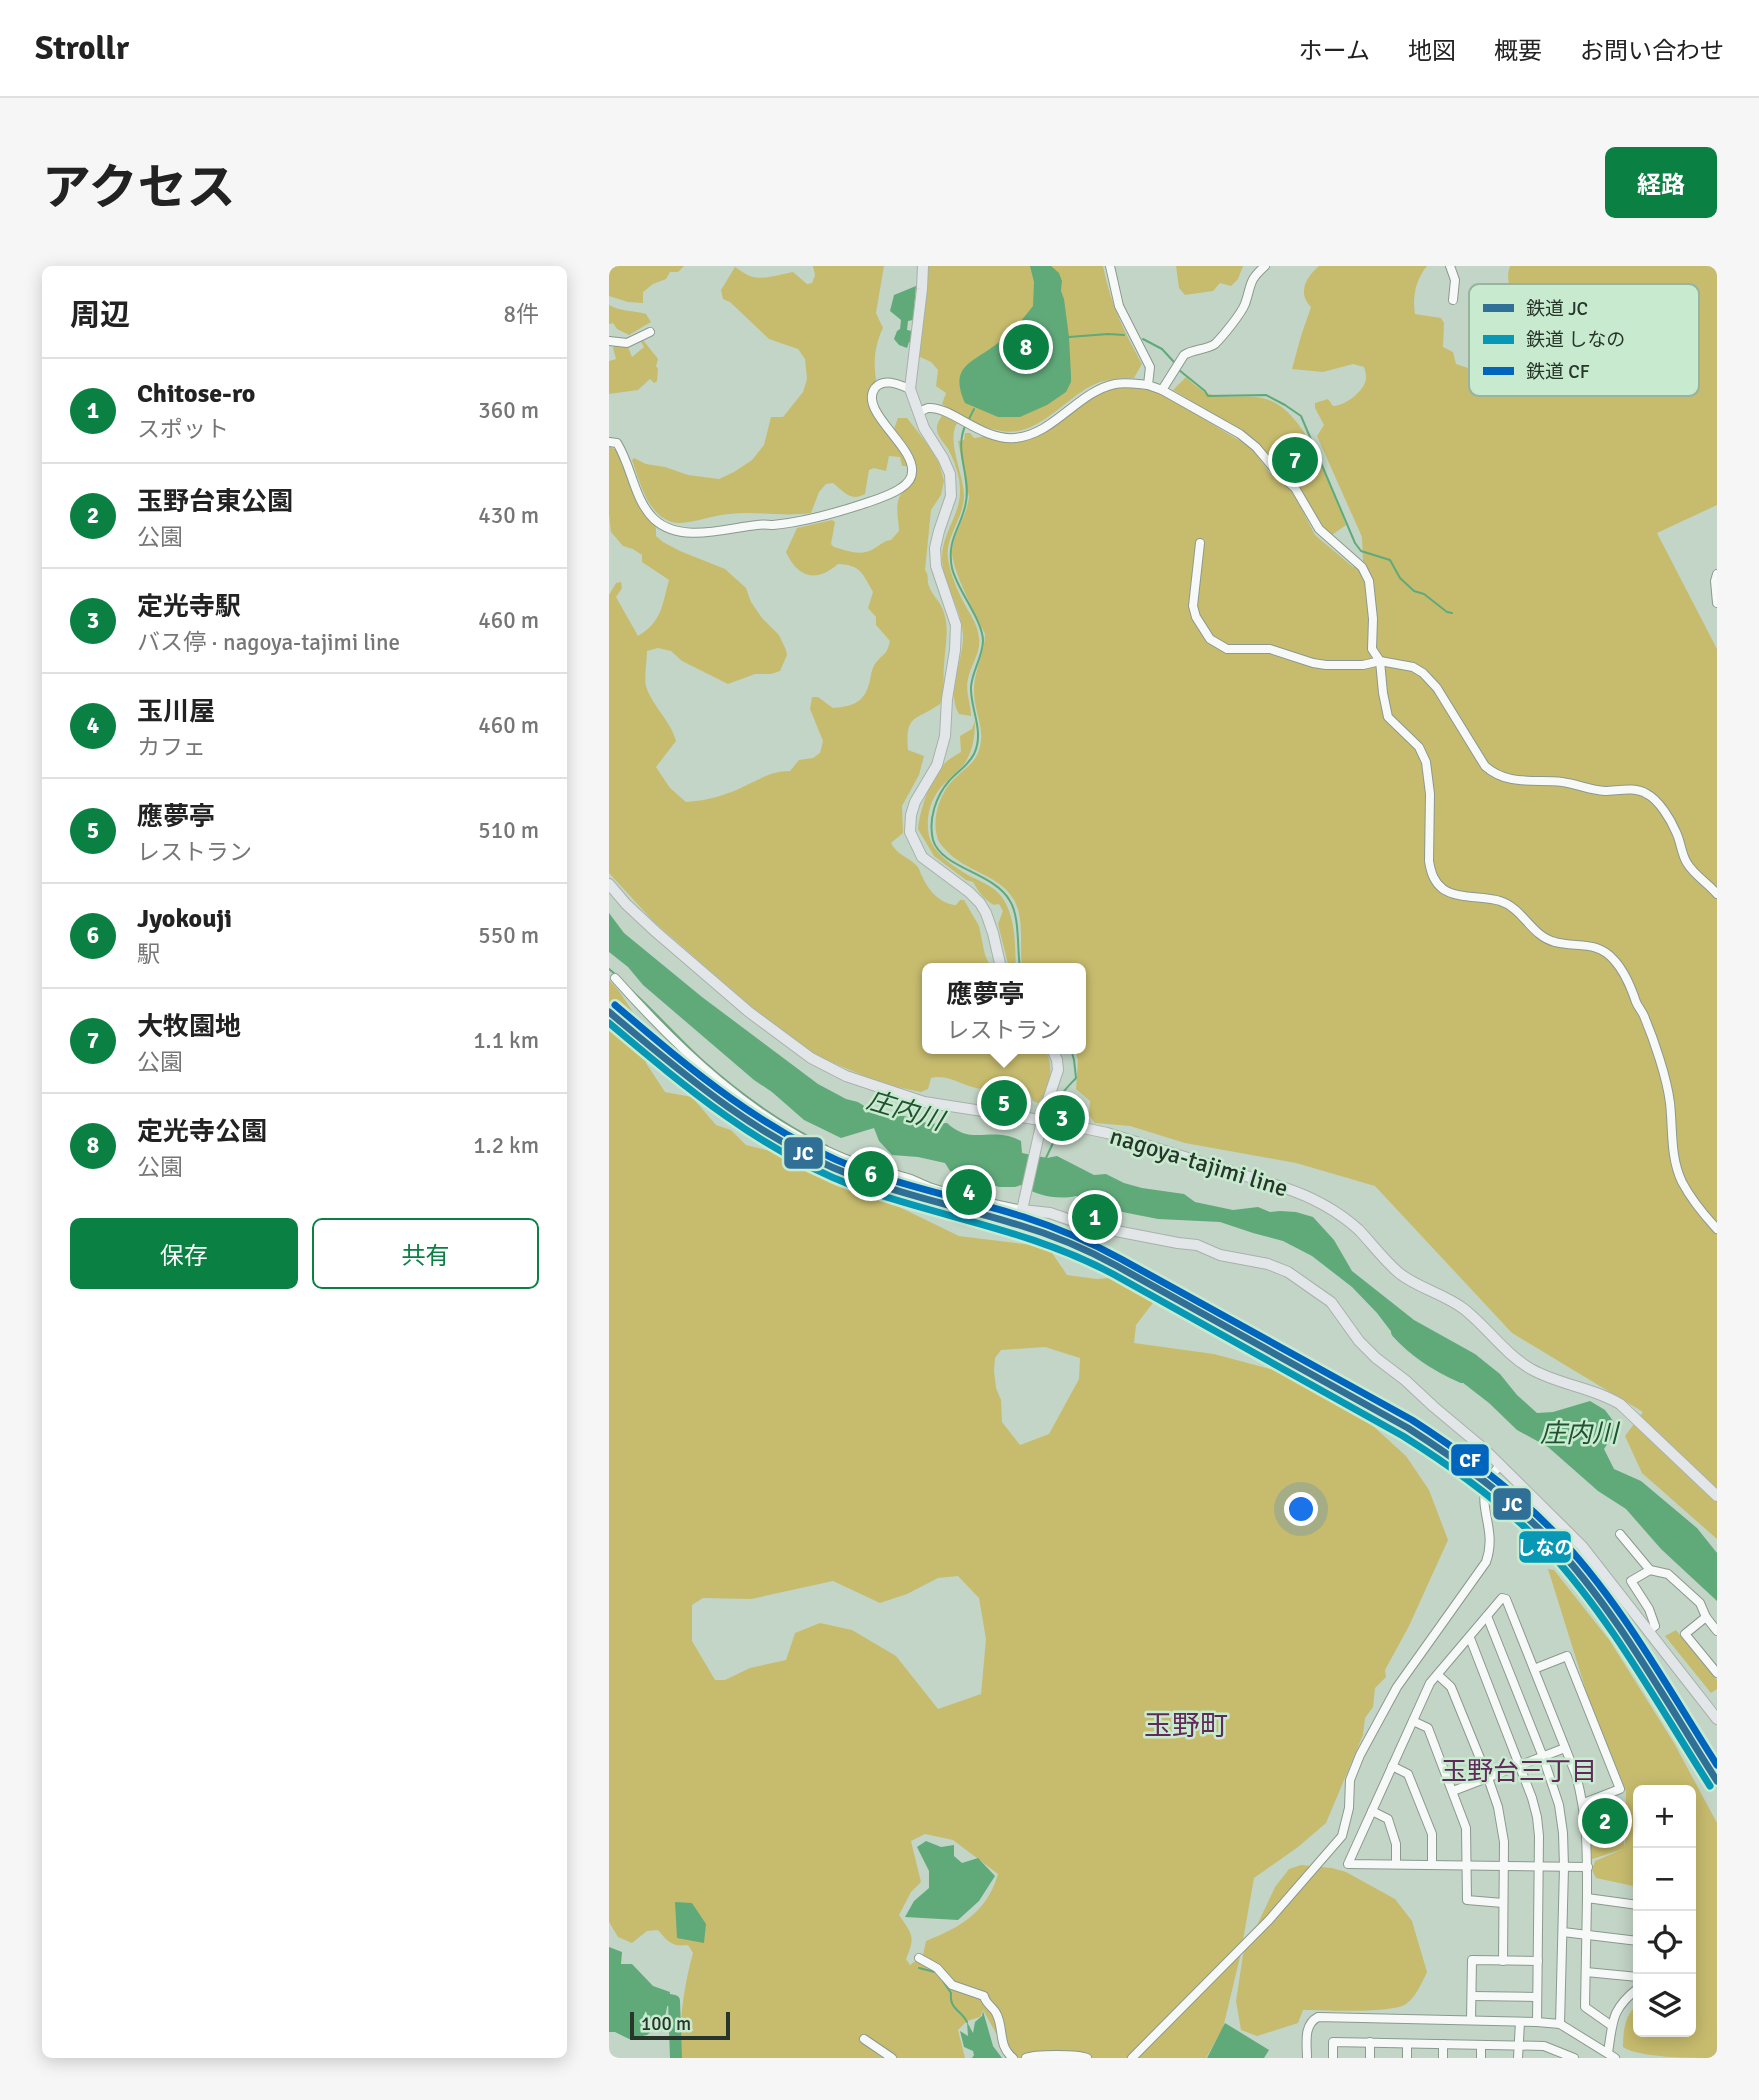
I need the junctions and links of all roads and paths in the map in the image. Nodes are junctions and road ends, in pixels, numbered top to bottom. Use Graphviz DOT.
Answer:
graph roads {
  1 [pos="923,266"];
  2 [pos="1110,266"];
  3 [pos="1265,266"];
  4 [pos="1450,266"];
  5 [pos="1453,300"];
  6 [pos="650,331"];
  7 [pos="609,341"];
  8 [pos="1148,385"];
  9 [pos="910,389"];
  10 [pos="1162,390"];
  11 [pos="918,412"];
  12 [pos="609,442"];
  13 [pos="1200,542"];
  14 [pos="1717,574"];
  15 [pos="1717,603"];
  16 [pos="1380,661"];
  17 [pos="609,884"];
  18 [pos="1717,894"];
  19 [pos="1000,963"];
  20 [pos="615,978"];
  21 [pos="1054,1054"];
  22 [pos="1048,1124"];
  23 [pos="1022,1210"];
  24 [pos="1717,1229"];
  25 [pos="1500,1465"];
  26 [pos="1492,1475"];
  27 [pos="1486,1485"];
  28 [pos="1717,1496"];
  29 [pos="1620,1534"];
  30 [pos="1650,1570"];
  31 [pos="1487,1616"];
  32 [pos="1706,1617"];
  33 [pos="1717,1631"];
  34 [pos="1649,1632"];
  35 [pos="1470,1638"];
  36 [pos="1534,1669"];
  37 [pos="1717,1672"];
  38 [pos="1438,1675"];
  39 [pos="1717,1719"];
  40 [pos="1413,1721"];
  41 [pos="1565,1748"];
  42 [pos="1543,1757"];
  43 [pos="1392,1766"];
  44 [pos="1520,1766"];
  45 [pos="1488,1778"];
  46 [pos="1453,1791"];
  47 [pos="1584,1803"];
  48 [pos="1372,1811"];
  49 [pos="1396,1864"];
  50 [pos="1432,1865"];
  51 [pos="1468,1866"];
  52 [pos="1504,1866"];
  53 [pos="1540,1867"];
  54 [pos="1564,1867"];
  55 [pos="1588,1867"];
  56 [pos="1587,1898"];
  57 [pos="1503,1903"];
  58 [pos="1633,1904"];
  59 [pos="1563,1932"];
  60 [pos="1587,1934"];
  61 [pos="1633,1940"];
  62 [pos="919,1958"];
  63 [pos="1503,1961"];
  64 [pos="1538,1961"];
  65 [pos="1586,1972"];
  66 [pos="1633,1977"];
  67 [pos="1633,1992"];
  68 [pos="1472,1996"];
  69 [pos="1538,1997"];
  70 [pos="1471,2021"];
  71 [pos="1520,2022"];
  72 [pos="1537,2022"];
  73 [pos="1560,2024"];
  74 [pos="1612,2026"];
  75 [pos="864,2039"];
  76 [pos="1370,2042"];
  77 [pos="1407,2043"];
  78 [pos="1443,2044"];
  79 [pos="1481,2045"];
  80 [pos="1518,2045"];
  81 [pos="1612,2055"];
  82 [pos="892,2058"];
  83 [pos="1013,2058"];
  84 [pos="1026,2058"];
  85 [pos="1087,2058"];
  86 [pos="1132,2058"];
  87 [pos="1307,2058"];
  88 [pos="1333,2058"];
  89 [pos="1370,2058"];
  90 [pos="1407,2058"];
  91 [pos="1443,2058"];
  92 [pos="1481,2058"];
  93 [pos="1518,2058"];
  94 [pos="1574,2058"];
  1 -- 9 [label="main road"];
  2 -- 8 [label="street"];
  3 -- 10 [label="street"];
  4 -- 5 [label="street"];
  6 -- 7 [label="street"];
  8 -- 10 [label="street"];
  8 -- 11 [label="street"];
  9 -- 11 [label="main road"];
  9 -- 12 [label="street"];
  10 -- 16 [label="street"];
  11 -- 19 [label="main road"];
  13 -- 16 [label="street"];
  14 -- 15 [label="street"];
  16 -- 18 [label="street"];
  16 -- 24 [label="street"];
  17 -- 22 [label="main road, nagoya-tajimi line"];
  20 -- 23 [label="street"];
  21 -- 22 [label="main road"];
  22 -- 23 [label="main road"];
  22 -- 28 [label="main road, nagoya-tajimi line"];
  23 -- 25 [label="main road"];
  25 -- 26 [label="street"];
  25 -- 34 [label="main road"];
  27 -- 86 [label="street"];
  29 -- 30 [label="street"];
  30 -- 32 [label="street"];
  30 -- 34 [label="street"];
  31 -- 35 [label="street"];
  31 -- 36 [label="street"];
  31 -- 42 [label="street"];
  32 -- 33 [label="street"];
  32 -- 37 [label="street"];
  34 -- 39 [label="main road"];
  35 -- 38 [label="street"];
  35 -- 44 [label="street"];
  36 -- 41 [label="street"];
  36 -- 47 [label="street"];
  38 -- 40 [label="street"];
  38 -- 45 [label="street"];
  40 -- 43 [label="street"];
  40 -- 46 [label="street"];
  41 -- 42 [label="street"];
  41 -- 47 [label="street"];
  42 -- 44 [label="street"];
  42 -- 54 [label="street"];
  43 -- 48 [label="street"];
  43 -- 50 [label="street"];
  44 -- 45 [label="street"];
  44 -- 53 [label="street"];
  45 -- 46 [label="street"];
  45 -- 52 [label="street"];
  46 -- 51 [label="street"];
  47 -- 55 [label="street"];
  48 -- 49 [label="street"];
  48 -- 49 [label="street"];
  49 -- 50 [label="street"];
  50 -- 51 [label="street"];
  51 -- 52 [label="street"];
  51 -- 57 [label="street"];
  52 -- 53 [label="street"];
  52 -- 57 [label="street"];
  53 -- 54 [label="street"];
  53 -- 64 [label="street"];
  54 -- 55 [label="street"];
  54 -- 59 [label="street"];
  55 -- 56 [label="street"];
  56 -- 58 [label="street"];
  56 -- 60 [label="street"];
  57 -- 63 [label="street"];
  59 -- 60 [label="street"];
  59 -- 73 [label="street"];
  60 -- 61 [label="street"];
  60 -- 65 [label="street"];
  62 -- 83 [label="street"];
  63 -- 64 [label="street"];
  63 -- 68 [label="street"];
  64 -- 69 [label="street"];
  65 -- 66 [label="street"];
  65 -- 74 [label="street"];
  67 -- 74 [label="street"];
  68 -- 69 [label="street"];
  68 -- 70 [label="street"];
  69 -- 72 [label="street"];
  70 -- 71 [label="street"];
  70 -- 87 [label="street"];
  71 -- 72 [label="street"];
  71 -- 80 [label="street"];
  72 -- 73 [label="street"];
  73 -- 81 [label="street"];
  74 -- 81 [label="street"];
  75 -- 82 [label="street"];
  76 -- 77 [label="street"];
  76 -- 88 [label="street"];
  76 -- 89 [label="street"];
  77 -- 78 [label="street"];
  77 -- 90 [label="street"];
  78 -- 79 [label="street"];
  78 -- 91 [label="street"];
  79 -- 80 [label="street"];
  79 -- 92 [label="street"];
  80 -- 93 [label="street"];
  80 -- 94 [label="street"];
  84 -- 85 [label="street"];
}
